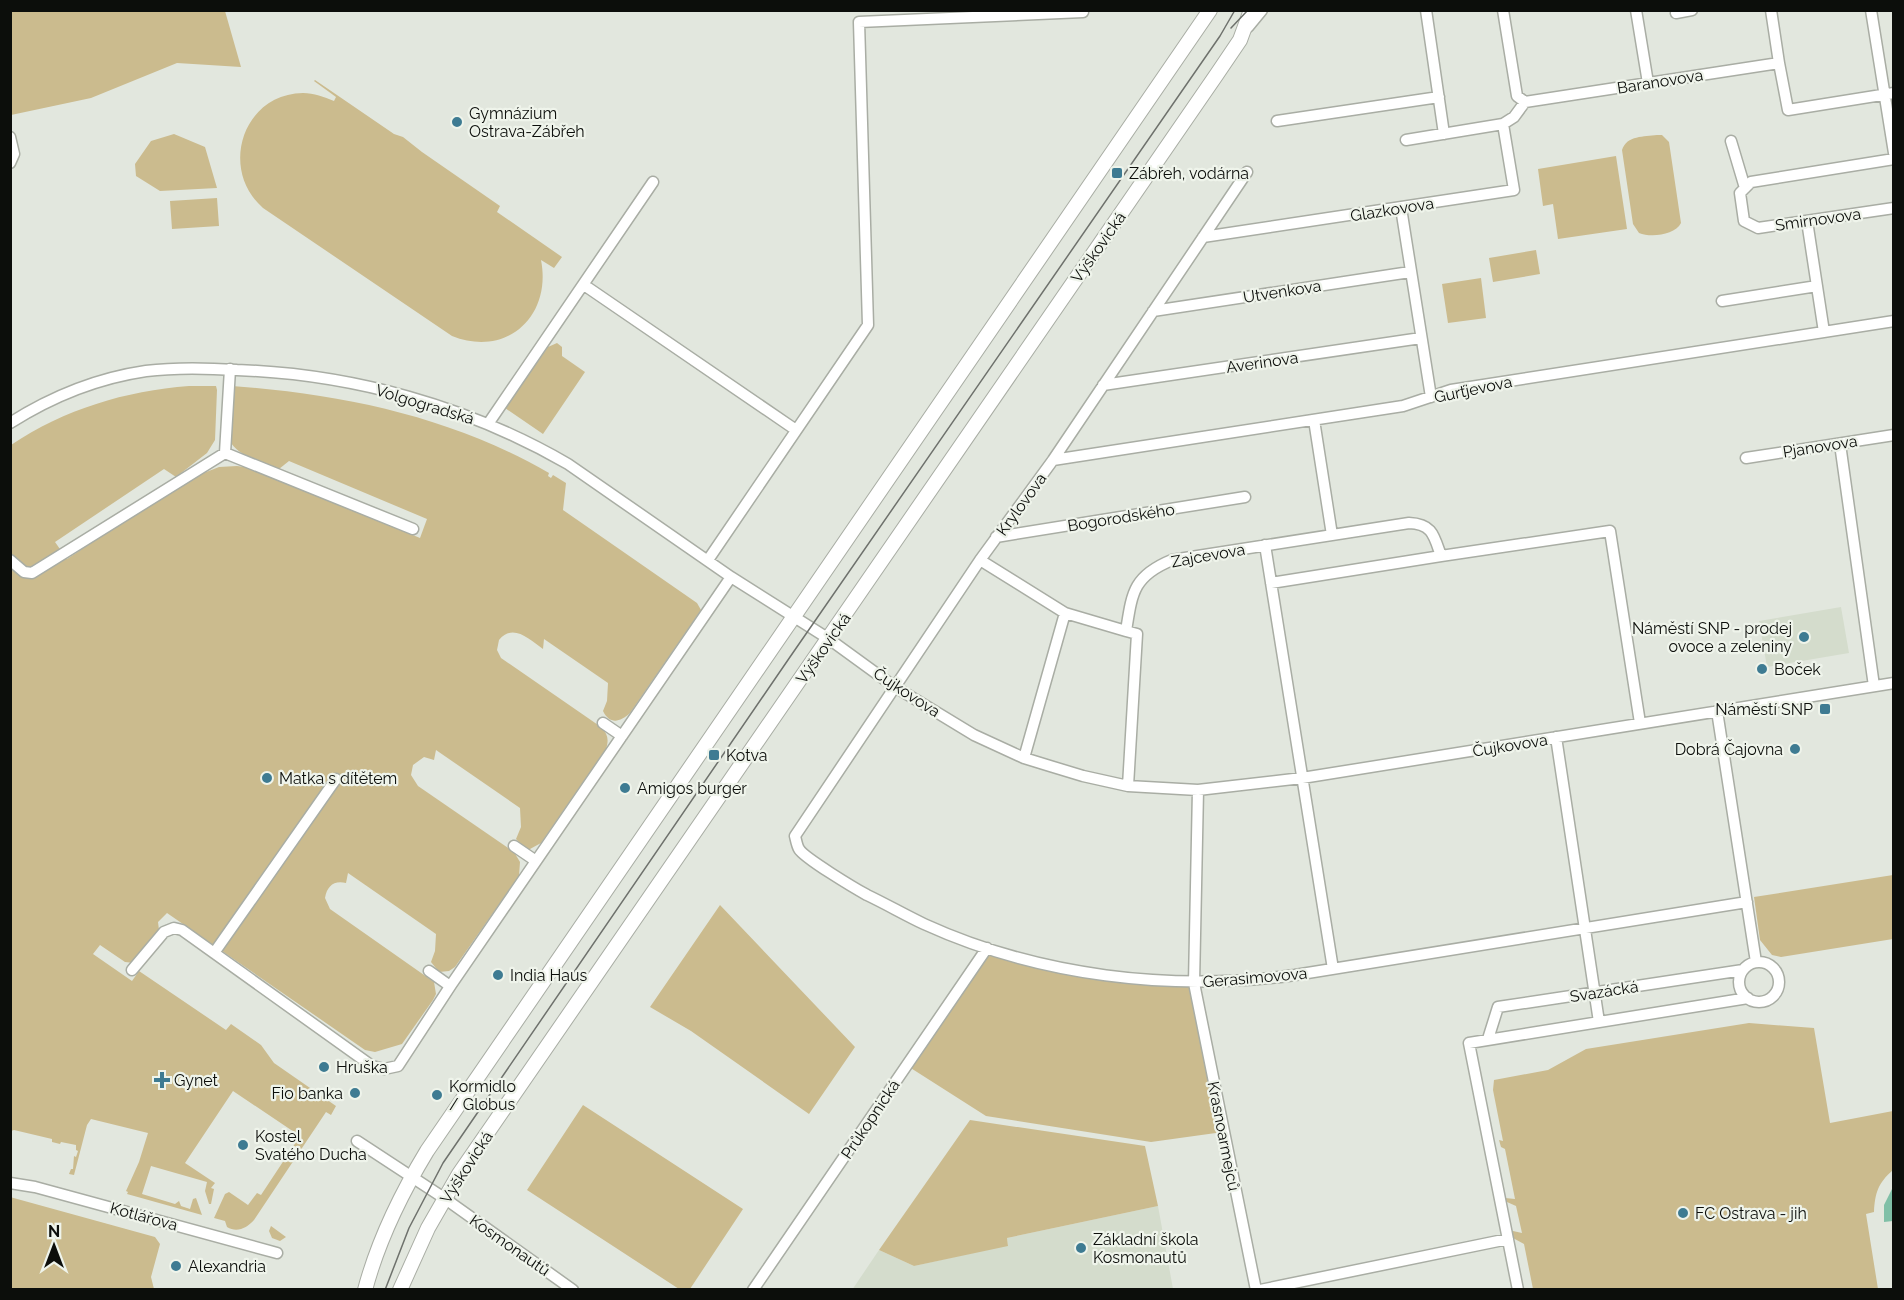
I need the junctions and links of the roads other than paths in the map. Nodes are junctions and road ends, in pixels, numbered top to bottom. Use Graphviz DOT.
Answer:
graph roads {
  1 [pos="1210,10"];
  2 [pos="1251,10"];
  3 [pos="1262,10"];
  4 [pos="1426,10"];
  5 [pos="1503,10"];
  6 [pos="1636,10"];
  7 [pos="1692,10"];
  8 [pos="1771,10"];
  9 [pos="1871,10"];
  10 [pos="1083,12"];
  11 [pos="1677,13"];
  12 [pos="1240,40"];
  13 [pos="1779,63"];
  14 [pos="1648,83"];
  15 [pos="1889,94"];
  16 [pos="1439,97"];
  17 [pos="1525,102"];
  18 [pos="1277,121"];
  19 [pos="1503,124"];
  20 [pos="1444,134"];
  21 [pos="10,137"];
  22 [pos="1406,140"];
  23 [pos="1731,141"];
  24 [pos="1893,153"];
  25 [pos="1893,159"];
  26 [pos="10,163"];
  27 [pos="1247,171"];
  28 [pos="652,182"];
  29 [pos="1744,188"];
  30 [pos="1401,208"];
  31 [pos="1893,208"];
  32 [pos="1807,221"];
  33 [pos="1203,237"];
  34 [pos="1410,272"];
  35 [pos="584,285"];
  36 [pos="1817,286"];
  37 [pos="1722,301"];
  38 [pos="1153,311"];
  39 [pos="1893,321"];
  40 [pos="1824,332"];
  41 [pos="1421,338"];
  42 [pos="230,369"];
  43 [pos="1103,385"];
  44 [pos="1431,397"];
  45 [pos="1314,420"];
  46 [pos="10,423"];
  47 [pos="488,424"];
  48 [pos="796,430"];
  49 [pos="1893,435"];
  50 [pos="1840,444"];
  51 [pos="225,453"];
  52 [pos="1746,458"];
  53 [pos="1053,460"];
  54 [pos="1245,497"];
  55 [pos="413,529"];
  56 [pos="1332,535"];
  57 [pos="996,537"];
  58 [pos="1265,545"];
  59 [pos="1441,556"];
  60 [pos="10,560"];
  61 [pos="708,560"];
  62 [pos="980,560"];
  63 [pos="731,577"];
  64 [pos="1271,583"];
  65 [pos="1065,613"];
  66 [pos="796,617"];
  67 [pos="1126,631"];
  68 [pos="829,639"];
  69 [pos="1893,683"];
  70 [pos="1874,686"];
  71 [pos="895,687"];
  72 [pos="1717,711"];
  73 [pos="603,723"];
  74 [pos="1640,723"];
  75 [pos="622,736"];
  76 [pos="1556,737"];
  77 [pos="1024,758"];
  78 [pos="1302,777"];
  79 [pos="336,779"];
  80 [pos="1128,786"];
  81 [pos="1198,790"];
  82 [pos="795,836"];
  83 [pos="514,846"];
  84 [pos="536,861"];
  85 [pos="1747,902"];
  86 [pos="1585,929"];
  87 [pos="987,948"];
  88 [pos="214,953"];
  89 [pos="1756,962"];
  90 [pos="1333,969"];
  91 [pos="132,970"];
  92 [pos="1743,970"];
  93 [pos="429,971"];
  94 [pos="1194,983"];
  95 [pos="450,986"];
  96 [pos="1594,993"];
  97 [pos="1748,998"];
  98 [pos="1599,1022"];
  99 [pos="1488,1039"];
  100 [pos="357,1141"];
  101 [pos="411,1177"];
  102 [pos="10,1183"];
  103 [pos="444,1198"];
  104 [pos="1508,1239"];
  105 [pos="277,1253"];
  106 [pos="365,1290"];
  107 [pos="400,1290"];
  108 [pos="573,1290"];
  109 [pos="753,1290"];
  110 [pos="1258,1290"];
  111 [pos="1518,1290"];
  1 -- 66 [label="street"];
  2 -- 12 [label="street, Výškovická"];
  3 -- 12 [label="street"];
  4 -- 16 [label="street"];
  5 -- 17 [label="street"];
  6 -- 14 [label="street"];
  7 -- 11 [label="street"];
  8 -- 13 [label="street"];
  9 -- 15 [label="street"];
  10 -- 48 [label="street"];
  12 -- 68 [label="street, Výškovická"];
  13 -- 14 [label="street, Baranovova"];
  13 -- 15 [label="street"];
  14 -- 17 [label="street, Baranovova"];
  15 -- 24 [label="street"];
  16 -- 18 [label="street"];
  16 -- 20 [label="street"];
  17 -- 19 [label="street"];
  19 -- 20 [label="street"];
  19 -- 30 [label="street, Glazkovova"];
  20 -- 22 [label="street"];
  21 -- 26 [label="street"];
  23 -- 29 [label="street, Smirnovova"];
  25 -- 29 [label="street"];
  27 -- 33 [label="street, Krylovova"];
  28 -- 35 [label="street"];
  29 -- 32 [label="street, Smirnovova"];
  30 -- 33 [label="street, Glazkovova"];
  30 -- 34 [label="street"];
  31 -- 32 [label="street, Smirnovova"];
  32 -- 36 [label="street"];
  33 -- 38 [label="street, Krylovova"];
  34 -- 38 [label="street, Utvenkova"];
  34 -- 41 [label="street"];
  35 -- 47 [label="street"];
  35 -- 48 [label="street"];
  36 -- 37 [label="street"];
  36 -- 40 [label="street"];
  38 -- 43 [label="street, Krylovova"];
  39 -- 40 [label="street, Gurťjevova"];
  40 -- 44 [label="street, Gurťjevova"];
  41 -- 43 [label="street, Averinova"];
  41 -- 44 [label="street"];
  42 -- 46 [label="street, Volgogradská"];
  42 -- 47 [label="street, Volgogradská"];
  42 -- 51 [label="street"];
  43 -- 53 [label="street, Krylovova"];
  44 -- 45 [label="street, Gurťjevova"];
  45 -- 53 [label="street, Gurťjevova"];
  45 -- 56 [label="street"];
  47 -- 61 [label="street, Volgogradská"];
  48 -- 61 [label="street"];
  49 -- 50 [label="street, Pjanovova"];
  50 -- 52 [label="street, Pjanovova"];
  50 -- 70 [label="street"];
  51 -- 55 [label="street"];
  51 -- 60 [label="street"];
  53 -- 57 [label="street, Krylovova"];
  54 -- 57 [label="street, Bogorodského"];
  56 -- 58 [label="street, Zajcevova"];
  56 -- 59 [label="street, Zajcevova"];
  57 -- 62 [label="street, Krylovova"];
  58 -- 64 [label="street"];
  58 -- 67 [label="street, Zajcevova"];
  59 -- 64 [label="street"];
  59 -- 74 [label="street"];
  61 -- 63 [label="street, Volgogradská"];
  62 -- 65 [label="street"];
  62 -- 71 [label="street, Krylovova"];
  63 -- 66 [label="street, Volgogradská"];
  63 -- 75 [label="street"];
  64 -- 78 [label="street"];
  65 -- 67 [label="street"];
  65 -- 77 [label="street"];
  66 -- 68 [label="street, Čujkovova"];
  66 -- 101 [label="street"];
  67 -- 80 [label="street"];
  68 -- 71 [label="street, Čujkovova"];
  68 -- 103 [label="street, Výškovická"];
  69 -- 70 [label="street, Čujkovova"];
  70 -- 72 [label="street, Čujkovova"];
  71 -- 77 [label="street, Čujkovova"];
  71 -- 82 [label="street, Krylovova"];
  72 -- 74 [label="street, Čujkovova"];
  72 -- 85 [label="street"];
  73 -- 75 [label="street"];
  74 -- 76 [label="street, Čujkovova"];
  75 -- 84 [label="street"];
  76 -- 78 [label="street, Čujkovova"];
  76 -- 86 [label="street"];
  77 -- 80 [label="street, Čujkovova"];
  78 -- 81 [label="street, Čujkovova"];
  78 -- 90 [label="street"];
  79 -- 88 [label="street"];
  80 -- 81 [label="street, Čujkovova"];
  81 -- 94 [label="street, Krasnoarmejců"];
  82 -- 87 [label="street, Gerasimovova"];
  83 -- 84 [label="street"];
  84 -- 95 [label="street"];
  85 -- 86 [label="street, Gerasimovova"];
  85 -- 89 [label="street"];
  86 -- 90 [label="street, Gerasimovova"];
  86 -- 96 [label="street"];
  87 -- 94 [label="street, Gerasimovova"];
  87 -- 109 [label="street, Průkopnická"];
  88 -- 91 [label="street"];
  88 -- 95 [label="street"];
  89 -- 92 [label="street"];
  89 -- 97 [label="street"];
  90 -- 94 [label="street, Gerasimovova"];
  92 -- 96 [label="street, Svazácká"];
  92 -- 97 [label="street"];
  93 -- 95 [label="street"];
  94 -- 110 [label="street, Krasnoarmejců"];
  96 -- 98 [label="street"];
  96 -- 99 [label="street, Svazácká"];
  97 -- 98 [label="street, Svazácká"];
  98 -- 99 [label="street, Svazácká"];
  99 -- 104 [label="street, Svazácká"];
  100 -- 101 [label="street, Kosmonautů"];
  101 -- 103 [label="street, Kosmonautů"];
  101 -- 106 [label="street"];
  102 -- 105 [label="street, Kotlářova"];
  103 -- 107 [label="street, Výškovická"];
  103 -- 108 [label="street, Kosmonautů"];
  104 -- 110 [label="street"];
  104 -- 111 [label="street, Svazácká"];
}
